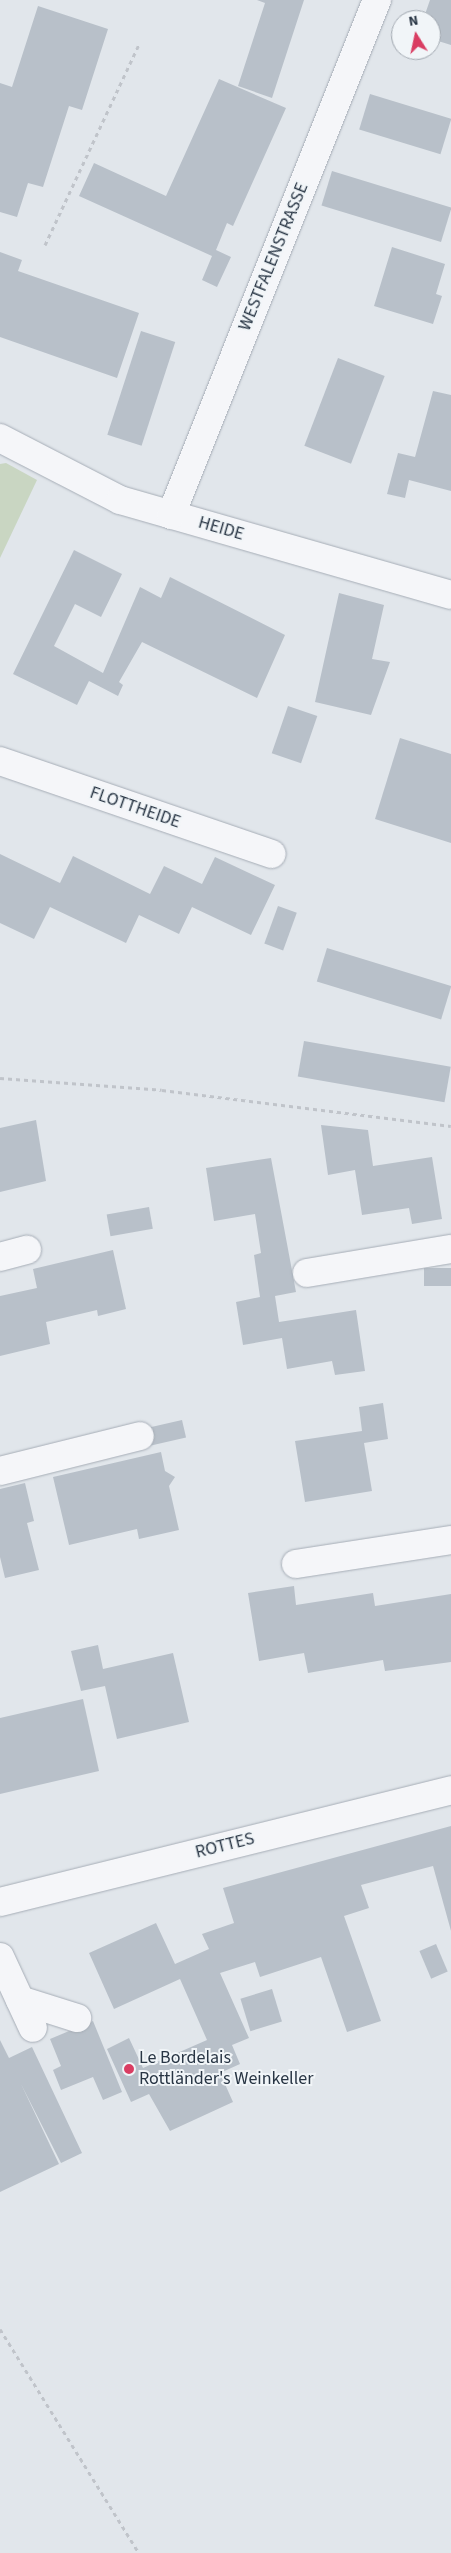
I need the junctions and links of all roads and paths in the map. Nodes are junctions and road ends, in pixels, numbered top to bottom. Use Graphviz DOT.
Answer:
graph roads {
  1 [pos="377,0"];
  2 [pos="139,44"];
  3 [pos="46,245"];
  4 [pos="0,438"];
  5 [pos="171,515"];
  6 [pos="451,595"];
  7 [pos="0,761"];
  8 [pos="271,854"];
  9 [pos="0,1078"];
  10 [pos="451,1126"];
  11 [pos="451,1249"];
  12 [pos="27,1250"];
  13 [pos="0,1257"];
  14 [pos="307,1273"];
  15 [pos="140,1436"];
  16 [pos="0,1472"];
  17 [pos="451,1540"];
  18 [pos="296,1564"];
  19 [pos="451,1790"];
  20 [pos="0,1902"];
  21 [pos="0,1957"];
  22 [pos="20,2000"];
  23 [pos="77,2018"];
  24 [pos="33,2028"];
  25 [pos="0,2329"];
  26 [pos="139,2553"];
  1 -- 5 [label="street, WESTFALENSTRASSE"];
  2 -- 3 [label="path"];
  4 -- 5 [label="street, HEIDE"];
  5 -- 6 [label="street, HEIDE"];
  7 -- 8 [label="street, FLOTTHEIDE"];
  9 -- 10 [label="path"];
  11 -- 14 [label="street"];
  12 -- 13 [label="street"];
  15 -- 16 [label="street"];
  17 -- 18 [label="street"];
  19 -- 20 [label="street, ROTTES"];
  21 -- 22 [label="street"];
  22 -- 23 [label="street"];
  22 -- 24 [label="street"];
  25 -- 26 [label="path"];
}
